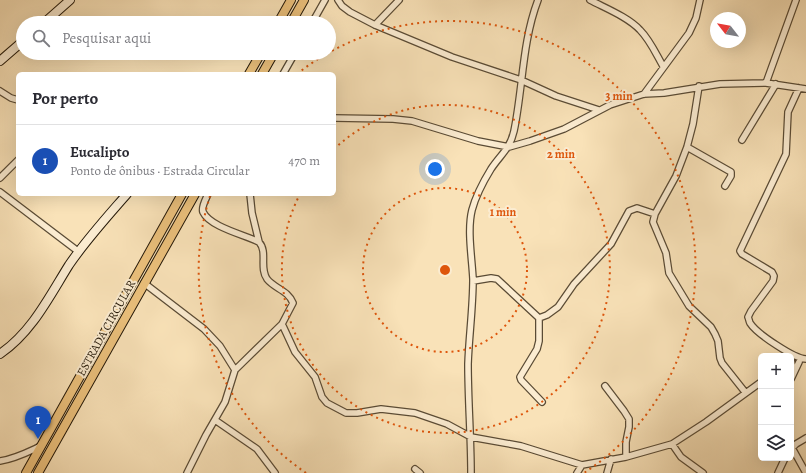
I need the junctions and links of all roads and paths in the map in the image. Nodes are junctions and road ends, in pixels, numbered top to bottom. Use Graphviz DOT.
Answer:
graph roads {
  1 [pos="70,0"];
  2 [pos="291,0"];
  3 [pos="304,0"];
  4 [pos="325,0"];
  5 [pos="338,0"];
  6 [pos="399,0"];
  7 [pos="538,0"];
  8 [pos="590,0"];
  9 [pos="700,0"];
  10 [pos="796,0"];
  11 [pos="52,16"];
  12 [pos="282,16"];
  13 [pos="295,16"];
  14 [pos="316,16"];
  15 [pos="375,25"];
  16 [pos="16,47"];
  17 [pos="257,60"];
  18 [pos="270,60"];
  19 [pos="291,60"];
  20 [pos="0,61"];
  21 [pos="663,66"];
  22 [pos="250,72"];
  23 [pos="263,72"];
  24 [pos="284,72"];
  25 [pos="521,80"];
  26 [pos="766,83"];
  27 [pos="776,84"];
  28 [pos="699,86"];
  29 [pos="799,88"];
  30 [pos="806,89"];
  31 [pos="0,91"];
  32 [pos="644,94"];
  33 [pos="16,99"];
  34 [pos="599,110"];
  35 [pos="336,118"];
  36 [pos="742,140"];
  37 [pos="509,147"];
  38 [pos="687,147"];
  39 [pos="16,162"];
  40 [pos="0,178"];
  41 [pos="725,186"];
  42 [pos="0,192"];
  43 [pos="125,196"];
  44 [pos="181,196"];
  45 [pos="194,196"];
  46 [pos="207,196"];
  47 [pos="250,196"];
  48 [pos="654,214"];
  49 [pos="259,242"];
  50 [pos="79,252"];
  51 [pos="473,281"];
  52 [pos="144,283"];
  53 [pos="539,318"];
  54 [pos="282,324"];
  55 [pos="783,353"];
  56 [pos="0,354"];
  57 [pos="794,360"];
  58 [pos="806,360"];
  59 [pos="794,361"];
  60 [pos="799,362"];
  61 [pos="235,370"];
  62 [pos="794,373"];
  63 [pos="758,384"];
  64 [pos="605,386"];
  65 [pos="745,392"];
  66 [pos="542,402"];
  67 [pos="215,420"];
  68 [pos="471,437"];
  69 [pos="806,438"];
  70 [pos="672,444"];
  71 [pos="41,446"];
  72 [pos="794,446"];
  73 [pos="794,453"];
  74 [pos="626,457"];
  75 [pos="611,460"];
  76 [pos="0,461"];
  77 [pos="783,461"];
  78 [pos="582,465"];
  79 [pos="415,469"];
  80 [pos="26,473"];
  81 [pos="38,473"];
  82 [pos="187,473"];
  83 [pos="275,473"];
  84 [pos="420,473"];
  85 [pos="471,473"];
  86 [pos="577,473"];
  87 [pos="607,473"];
  88 [pos="704,473"];
  89 [pos="778,473"];
  90 [pos="806,473"];
  1 -- 11 [label="street"];
  2 -- 12 [label="main road"];
  3 -- 13 [label="main road"];
  4 -- 14 [label="street"];
  5 -- 15 [label="street"];
  6 -- 15 [label="street"];
  7 -- 25 [label="street"];
  8 -- 21 [label="street"];
  9 -- 21 [label="street"];
  10 -- 26 [label="street"];
  15 -- 25 [label="street"];
  16 -- 20 [label="street"];
  17 -- 22 [label="main road"];
  18 -- 23 [label="main road"];
  19 -- 24 [label="street"];
  21 -- 32 [label="street"];
  25 -- 34 [label="street"];
  25 -- 37 [label="street"];
  26 -- 27 [label="street"];
  26 -- 28 [label="street"];
  27 -- 29 [label="street"];
  27 -- 36 [label="street"];
  28 -- 32 [label="street"];
  28 -- 38 [label="street"];
  29 -- 30 [label="street"];
  29 -- 55 [label="street"];
  31 -- 33 [label="street"];
  32 -- 34 [label="street"];
  34 -- 37 [label="street"];
  35 -- 37 [label="street"];
  37 -- 51 [label="street"];
  38 -- 41 [label="street"];
  38 -- 48 [label="street"];
  39 -- 40 [label="street"];
  42 -- 50 [label="street"];
  43 -- 50 [label="street"];
  44 -- 71 [label="main road, ESTRADA CIRCULAR"];
  45 -- 52 [label="main road, ESTRADA CIRCULAR"];
  46 -- 49 [label="street"];
  47 -- 49 [label="street"];
  48 -- 53 [label="street"];
  48 -- 65 [label="street"];
  49 -- 54 [label="street"];
  50 -- 56 [label="street"];
  51 -- 53 [label="street"];
  51 -- 68 [label="street"];
  52 -- 61 [label="street"];
  52 -- 81 [label="main road, ESTRADA CIRCULAR"];
  53 -- 66 [label="street"];
  54 -- 61 [label="street"];
  54 -- 68 [label="street"];
  57 -- 58 [label="street"];
  58 -- 60 [label="street"];
  59 -- 60 [label="street"];
  60 -- 62 [label="street"];
  61 -- 67 [label="street"];
  63 -- 65 [label="street"];
  64 -- 74 [label="street"];
  65 -- 70 [label="street"];
  67 -- 82 [label="street"];
  67 -- 83 [label="street"];
  68 -- 78 [label="street"];
  68 -- 85 [label="street"];
  69 -- 72 [label="street"];
  70 -- 74 [label="street"];
  70 -- 88 [label="street"];
  71 -- 76 [label="street"];
  71 -- 80 [label="main road, ESTRADA CIRCULAR"];
  73 -- 90 [label="street"];
  74 -- 75 [label="street"];
  75 -- 78 [label="street"];
  75 -- 87 [label="street"];
  77 -- 89 [label="street"];
  78 -- 86 [label="street"];
  79 -- 84 [label="street"];
}
